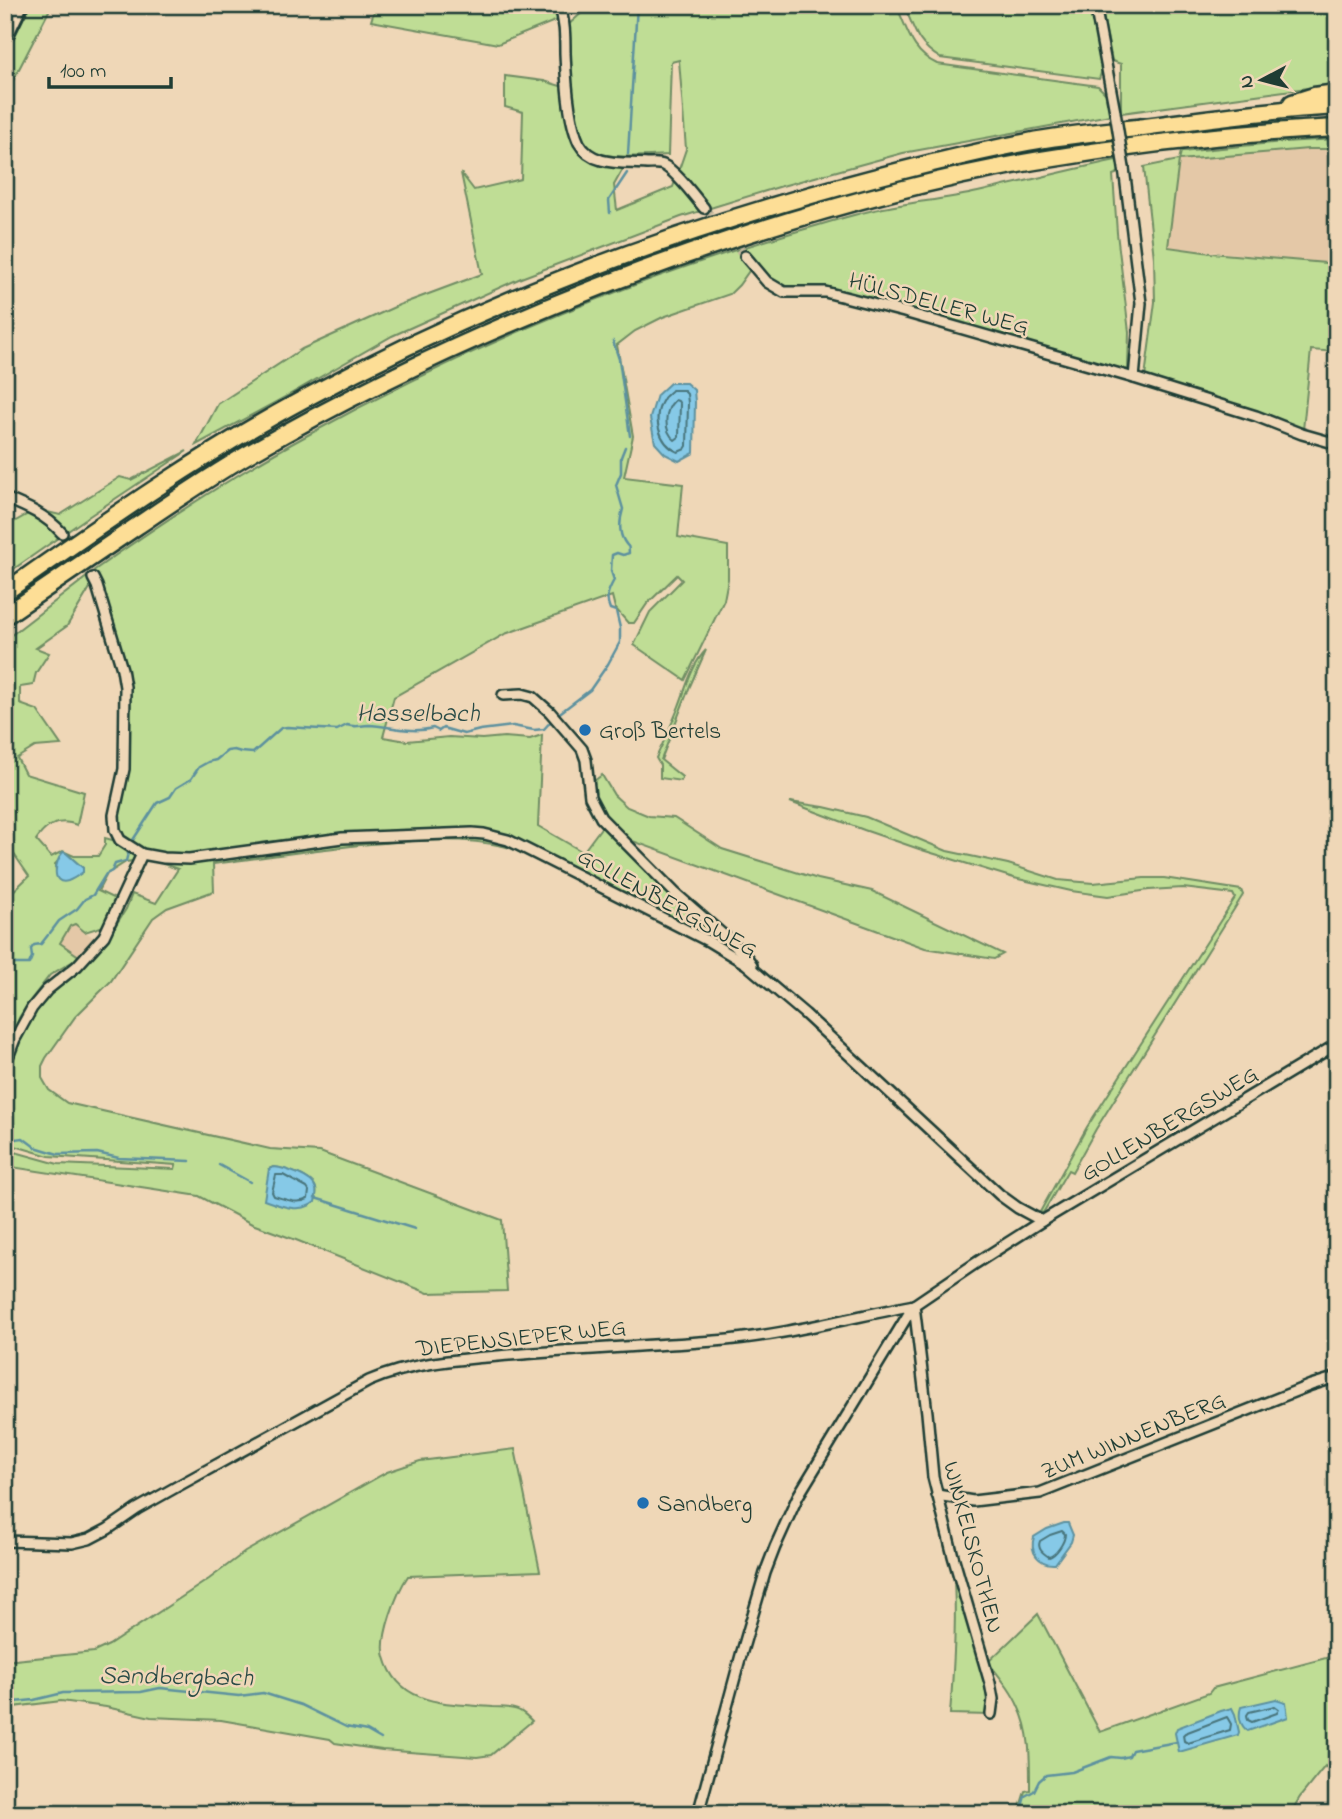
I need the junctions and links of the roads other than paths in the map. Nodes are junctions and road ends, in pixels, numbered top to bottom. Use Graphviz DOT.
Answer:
graph roads {
  1 [pos="21,5"];
  2 [pos="559,5"];
  3 [pos="1095,5"];
  4 [pos="5,38"];
  5 [pos="1337,93"];
  6 [pos="1337,106"];
  7 [pos="1270,110"];
  8 [pos="1337,128"];
  9 [pos="704,208"];
  10 [pos="746,256"];
  11 [pos="1134,378"];
  12 [pos="1337,444"];
  13 [pos="5,498"];
  14 [pos="62,533"];
  15 [pos="93,578"];
  16 [pos="5,592"];
  17 [pos="5,616"];
  18 [pos="503,695"];
  19 [pos="139,852"];
  20 [pos="757,972"];
  21 [pos="1337,1044"];
  22 [pos="5,1065"];
  23 [pos="1042,1221"];
  24 [pos="914,1305"];
  25 [pos="1337,1377"];
  26 [pos="937,1495"];
  27 [pos="5,1541"];
  28 [pos="991,1714"];
  29 [pos="698,1814"];
  1 -- 4 [label="main road"];
  2 -- 9 [label="street"];
  3 -- 11 [label="street, bridge"];
  5 -- 7 [label="highway"];
  6 -- 7 [label="highway"];
  7 -- 16 [label="highway"];
  8 -- 17 [label="highway"];
  10 -- 11 [label="street, HÜLSDELLER WEG"];
  11 -- 12 [label="street, HÜLSDELLER WEG"];
  13 -- 14 [label="street"];
  15 -- 19 [label="street, GOLLENBERGSWEG"];
  18 -- 20 [label="street"];
  19 -- 20 [label="street, GOLLENBERGSWEG"];
  19 -- 22 [label="street"];
  20 -- 23 [label="street, GOLLENBERGSWEG"];
  21 -- 23 [label="street, GOLLENBERGSWEG"];
  23 -- 24 [label="street"];
  24 -- 26 [label="street, WINKELSKOTHEN"];
  24 -- 27 [label="street, DIEPENSIEPER WEG"];
  24 -- 29 [label="street"];
  25 -- 26 [label="street, ZUM WINNENBERG"];
  26 -- 28 [label="street, WINKELSKOTHEN"];
}
